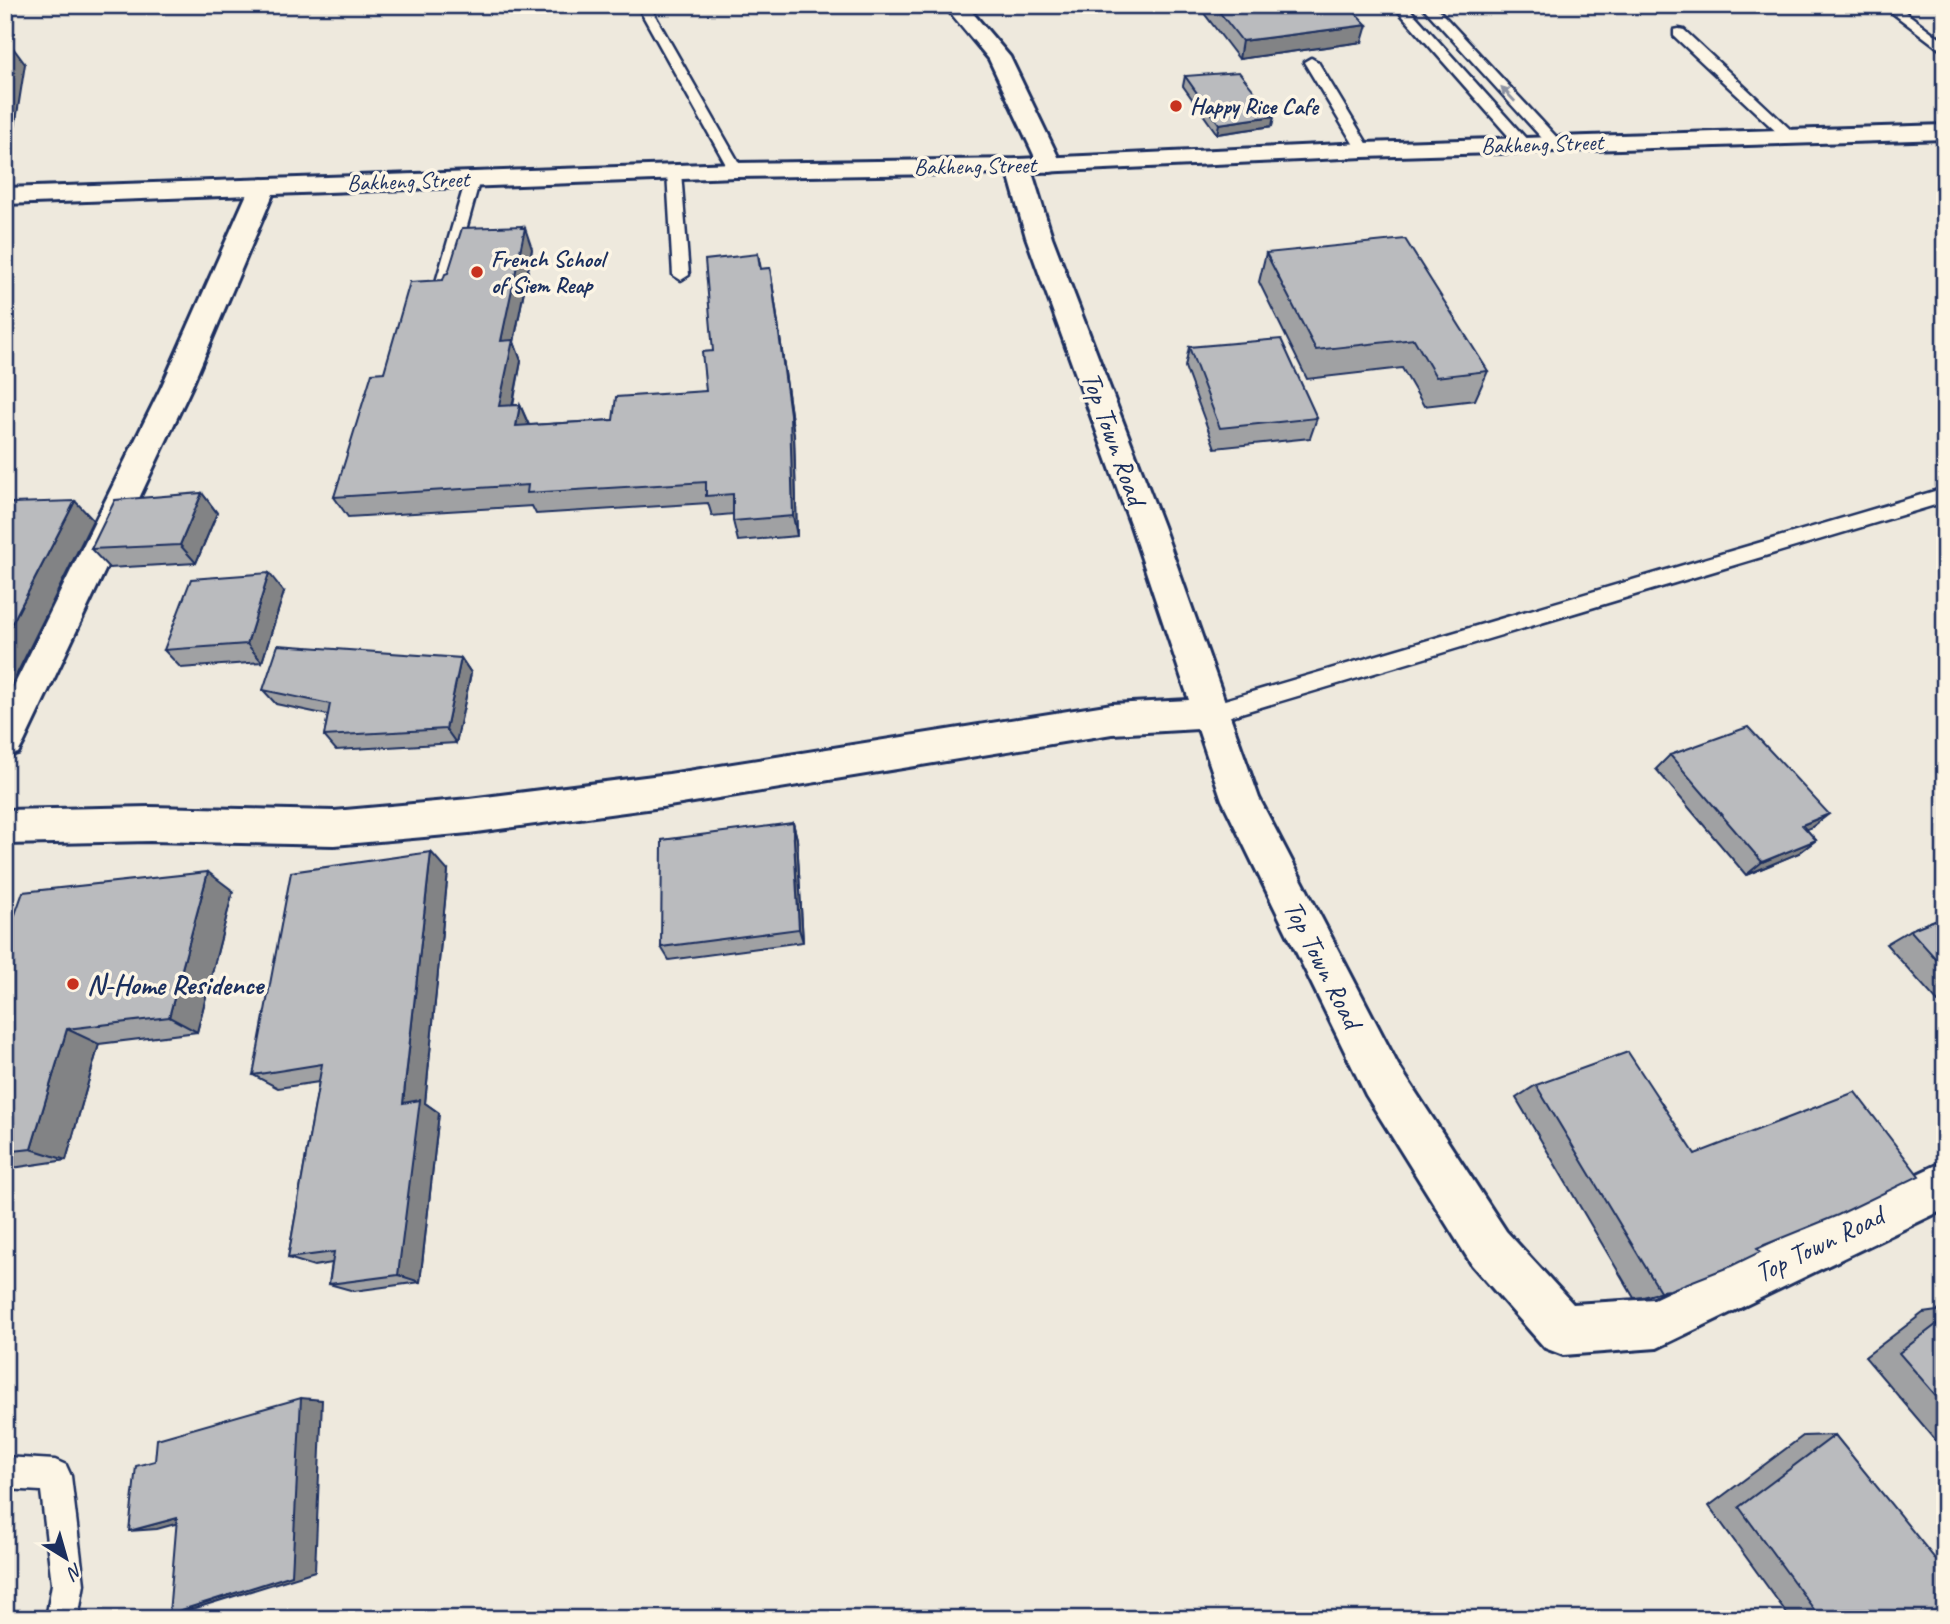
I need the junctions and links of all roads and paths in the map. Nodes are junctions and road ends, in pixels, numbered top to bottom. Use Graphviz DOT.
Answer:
graph roads {
  1 [pos="643,5"];
  2 [pos="954,5"];
  3 [pos="1399,5"];
  4 [pos="1427,5"];
  5 [pos="1888,5"];
  6 [pos="1679,33"];
  7 [pos="1945,49"];
  8 [pos="1311,62"];
  9 [pos="1945,132"];
  10 [pos="1788,135"];
  11 [pos="1555,144"];
  12 [pos="1524,145"];
  13 [pos="1364,150"];
  14 [pos="1050,164"];
  15 [pos="1018,166"];
  16 [pos="736,170"];
  17 [pos="674,172"];
  18 [pos="473,179"];
  19 [pos="263,187"];
  20 [pos="5,196"];
  21 [pos="681,275"];
  22 [pos="441,292"];
  23 [pos="1945,495"];
  24 [pos="1211,713"];
  25 [pos="5,742"];
  26 [pos="5,827"];
  27 [pos="1943,1189"];
  28 [pos="5,1473"];
  29 [pos="62,1619"];
  1 -- 16 [label="lane"];
  2 -- 14 [label="street"];
  3 -- 12 [label="lane"];
  11 -- 4 [label="lane, one-way"];
  5 -- 7 [label="lane"];
  6 -- 10 [label="lane"];
  8 -- 13 [label="lane"];
  9 -- 10 [label="street, Bakheng Street"];
  10 -- 11 [label="street, Bakheng Street"];
  11 -- 12 [label="street, Bakheng Street"];
  12 -- 13 [label="street, Bakheng Street"];
  13 -- 14 [label="street, Bakheng Street"];
  14 -- 15 [label="street, Bakheng Street"];
  15 -- 16 [label="street, Bakheng Street"];
  15 -- 24 [label="street, Top Town Road"];
  16 -- 17 [label="street, Bakheng Street"];
  17 -- 18 [label="street, Bakheng Street"];
  17 -- 21 [label="lane"];
  18 -- 19 [label="street, Bakheng Street"];
  18 -- 22 [label="lane"];
  19 -- 20 [label="street, Bakheng Street"];
  19 -- 25 [label="street"];
  23 -- 24 [label="lane"];
  24 -- 26 [label="street"];
  24 -- 27 [label="street, Top Town Road"];
  28 -- 29 [label="lane"];
}
